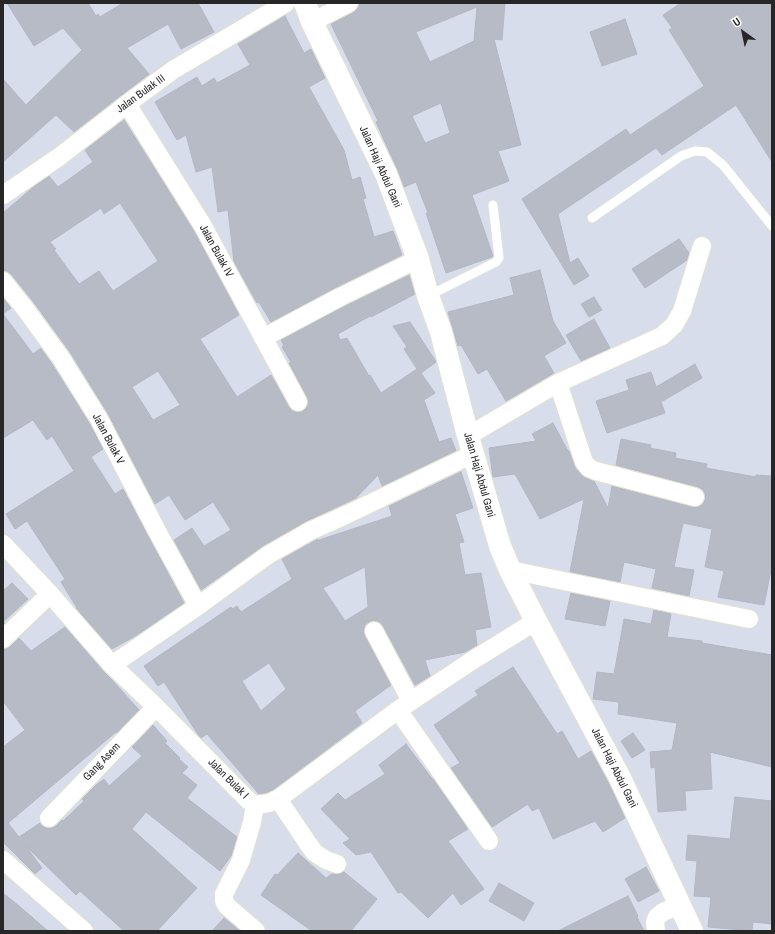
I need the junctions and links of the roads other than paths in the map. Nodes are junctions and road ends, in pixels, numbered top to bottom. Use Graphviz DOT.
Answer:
graph roads {
  1 [pos="286,3"];
  2 [pos="350,3"];
  3 [pos="308,12"];
  4 [pos="127,104"];
  5 [pos="3,195"];
  6 [pos="493,205"];
  7 [pos="592,218"];
  8 [pos="772,226"];
  9 [pos="702,246"];
  10 [pos="418,259"];
  11 [pos="3,281"];
  12 [pos="428,296"];
  13 [pos="263,338"];
  14 [pos="558,384"];
  15 [pos="298,402"];
  16 [pos="471,445"];
  17 [pos="695,497"];
  18 [pos="3,544"];
  19 [pos="510,570"];
  20 [pos="50,594"];
  21 [pos="198,606"];
  22 [pos="749,619"];
  23 [pos="536,621"];
  24 [pos="374,631"];
  25 [pos="3,639"];
  26 [pos="112,665"];
  27 [pos="404,705"];
  28 [pos="156,707"];
  29 [pos="278,799"];
  30 [pos="255,805"];
  31 [pos="49,818"];
  32 [pos="489,841"];
  33 [pos="3,860"];
  34 [pos="337,864"];
  35 [pos="680,905"];
  36 [pos="84,931"];
  37 [pos="256,931"];
  38 [pos="656,931"];
  39 [pos="692,931"];
  1 -- 4 [label="street, Jalan Bulak III"];
  2 -- 3 [label="street"];
  3 -- 10 [label="street, Jalan Haji Abdul Gani"];
  4 -- 5 [label="street, Jalan Bulak III"];
  4 -- 13 [label="street, Jalan Bulak IV"];
  6 -- 12 [label="lane"];
  7 -- 8 [label="lane"];
  9 -- 14 [label="street"];
  10 -- 12 [label="street, Jalan Haji Abdul Gani"];
  10 -- 13 [label="street"];
  11 -- 21 [label="street, Jalan Bulak V"];
  12 -- 16 [label="street, Jalan Haji Abdul Gani"];
  13 -- 15 [label="street, Jalan Bulak IV"];
  14 -- 16 [label="street"];
  14 -- 17 [label="street"];
  16 -- 19 [label="street, Jalan Haji Abdul Gani"];
  16 -- 21 [label="street"];
  18 -- 20 [label="street, Jalan Bulak I"];
  19 -- 22 [label="street"];
  19 -- 23 [label="street, Jalan Haji Abdul Gani"];
  20 -- 25 [label="street"];
  20 -- 26 [label="street, Jalan Bulak I"];
  21 -- 26 [label="street"];
  23 -- 27 [label="street, Jalan Bulak I"];
  23 -- 35 [label="street, Jalan Haji Abdul Gani"];
  24 -- 27 [label="street"];
  26 -- 28 [label="street, Jalan Bulak I"];
  27 -- 29 [label="street, Jalan Bulak I"];
  27 -- 32 [label="street"];
  28 -- 30 [label="street, Jalan Bulak I"];
  28 -- 31 [label="street, Gang Asem"];
  29 -- 30 [label="street, Jalan Bulak I"];
  29 -- 34 [label="street"];
  30 -- 37 [label="street"];
  33 -- 36 [label="street"];
  35 -- 38 [label="street"];
  35 -- 39 [label="street, Jalan Haji Abdul Gani"];
}
